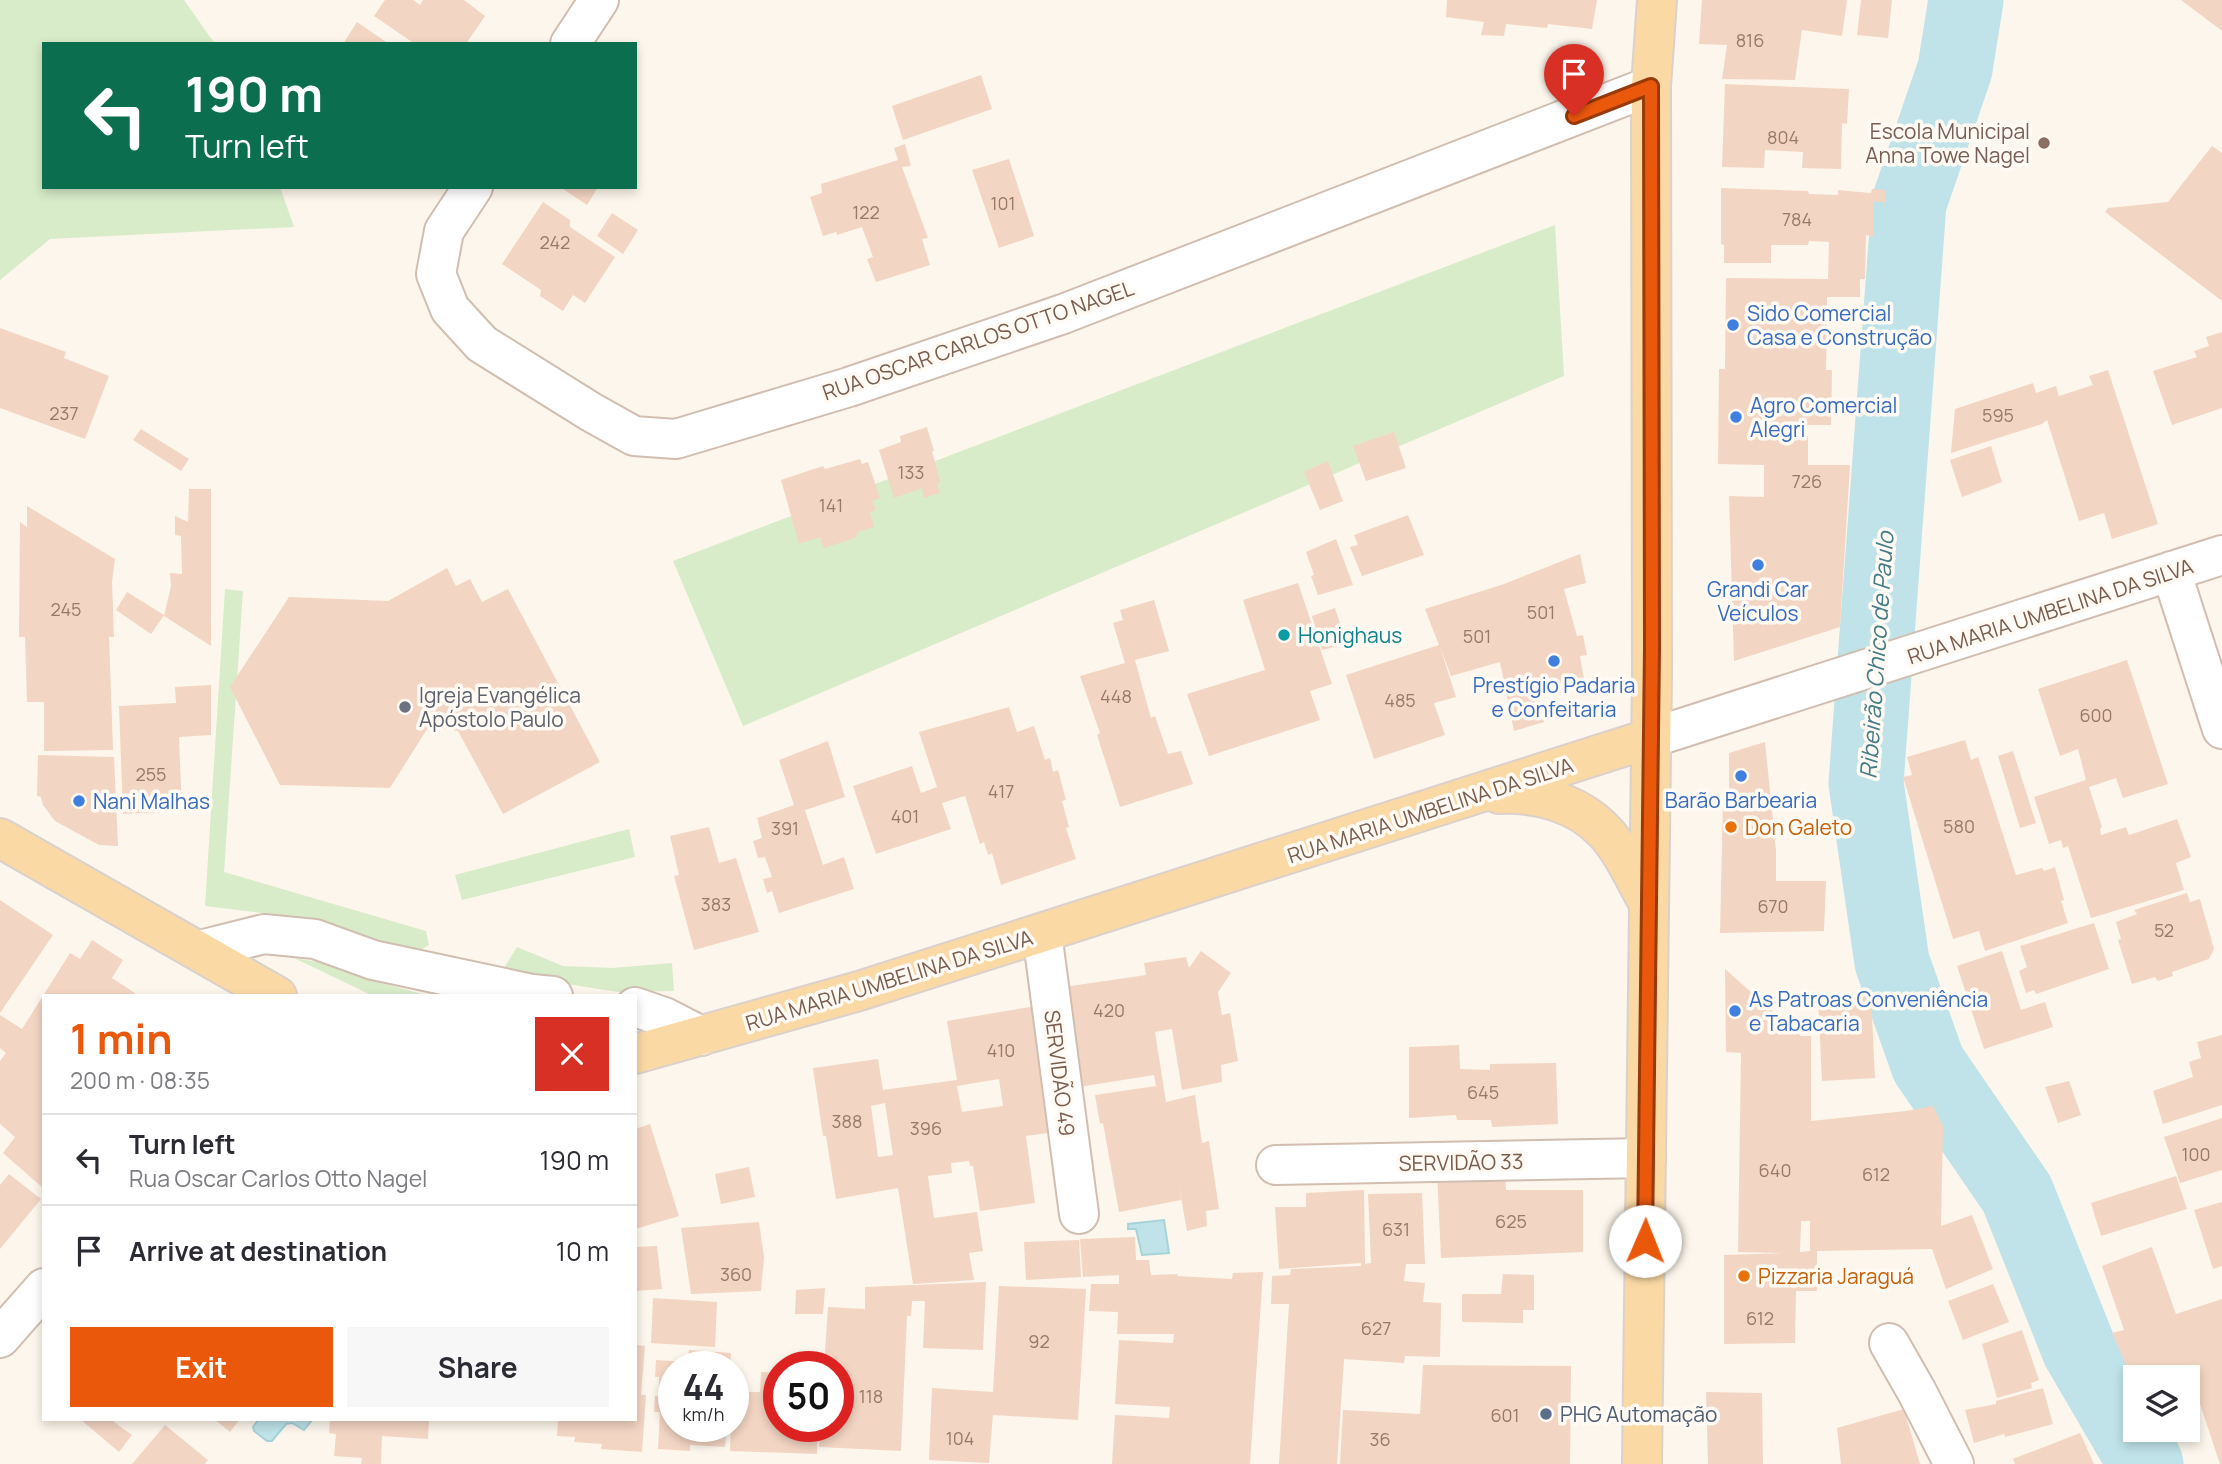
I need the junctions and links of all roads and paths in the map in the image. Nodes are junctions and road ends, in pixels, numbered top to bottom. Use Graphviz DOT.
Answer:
graph roads {
  1 [pos="600,0"];
  2 [pos="1657,0"];
  3 [pos="571,42"];
  4 [pos="1651,86"];
  5 [pos="472,189"];
  6 [pos="2222,555"];
  7 [pos="2171,571"];
  8 [pos="2222,729"];
  9 [pos="1651,738"];
  10 [pos="1474,796"];
  11 [pos="0,838"];
  12 [pos="1649,904"];
  13 [pos="1042,933"];
  14 [pos="200,950"];
  15 [pos="275,994"];
  16 [pos="532,994"];
  17 [pos="637,1008"];
  18 [pos="701,1036"];
  19 [pos="637,1054"];
  20 [pos="1646,1158"];
  21 [pos="1276,1165"];
  22 [pos="1079,1214"];
  23 [pos="42,1290"];
  24 [pos="0,1338"];
  25 [pos="1889,1343"];
  26 [pos="1642,1464"];
  27 [pos="1954,1464"];
  1 -- 3 [label="street"];
  2 -- 4 [label="main road"];
  4 -- 5 [label="street, RUA OSCAR CARLOS OTTO NAGEL"];
  4 -- 9 [label="main road"];
  6 -- 7 [label="street, RUA MARIA UMBELINA DA SILVA"];
  7 -- 8 [label="street"];
  7 -- 9 [label="street, RUA MARIA UMBELINA DA SILVA"];
  9 -- 10 [label="main road, RUA MARIA UMBELINA DA SILVA"];
  9 -- 12 [label="main road"];
  10 -- 12 [label="main road"];
  10 -- 13 [label="main road, RUA MARIA UMBELINA DA SILVA"];
  11 -- 14 [label="main road"];
  12 -- 20 [label="main road"];
  13 -- 18 [label="main road, RUA MARIA UMBELINA DA SILVA"];
  13 -- 22 [label="street, SERVIDÃO 49"];
  14 -- 15 [label="main road"];
  14 -- 16 [label="street"];
  17 -- 18 [label="street"];
  18 -- 19 [label="main road, RUA MARIA UMBELINA DA SILVA"];
  20 -- 21 [label="street, SERVIDÃO 33"];
  20 -- 26 [label="main road"];
  23 -- 24 [label="street"];
  25 -- 27 [label="street"];
}
